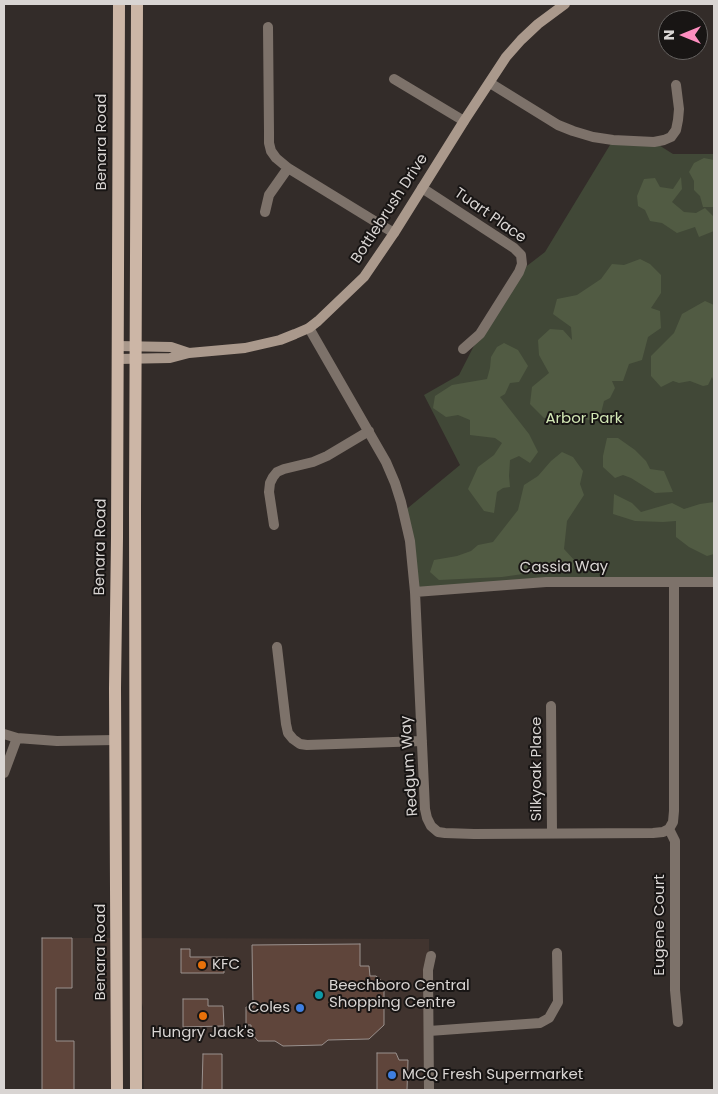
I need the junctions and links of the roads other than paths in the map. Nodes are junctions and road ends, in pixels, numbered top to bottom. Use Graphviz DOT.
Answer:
graph roads {
  1 [pos="119,4"];
  2 [pos="137,4"];
  3 [pos="565,4"];
  4 [pos="268,27"];
  5 [pos="394,78"];
  6 [pos="490,83"];
  7 [pos="676,85"];
  8 [pos="118,116"];
  9 [pos="137,116"];
  10 [pos="464,121"];
  11 [pos="288,168"];
  12 [pos="422,188"];
  13 [pos="265,212"];
  14 [pos="394,233"];
  15 [pos="309,328"];
  16 [pos="135,345"];
  17 [pos="118,346"];
  18 [pos="463,349"];
  19 [pos="189,353"];
  20 [pos="118,359"];
  21 [pos="135,359"];
  22 [pos="369,431"];
  23 [pos="274,524"];
  24 [pos="117,538"];
  25 [pos="135,538"];
  26 [pos="674,582"];
  27 [pos="714,582"];
  28 [pos="415,592"];
  29 [pos="276,647"];
  30 [pos="552,706"];
  31 [pos="4,734"];
  32 [pos="17,738"];
  33 [pos="135,739"];
  34 [pos="115,740"];
  35 [pos="422,741"];
  36 [pos="4,773"];
  37 [pos="669,829"];
  38 [pos="552,833"];
  39 [pos="126,948"];
  40 [pos="557,952"];
  41 [pos="431,956"];
  42 [pos="678,1022"];
  43 [pos="117,1023"];
  44 [pos="429,1031"];
  45 [pos="139,1038"];
  46 [pos="117,1090"];
  47 [pos="136,1090"];
  48 [pos="144,1090"];
  49 [pos="429,1090"];
  1 -- 8 [label="main road, Benara Road"];
  2 -- 9 [label="main road, Benara Road"];
  3 -- 6 [label="street, Bottlebrush Drive"];
  4 -- 11 [label="street"];
  5 -- 10 [label="street"];
  6 -- 7 [label="street"];
  6 -- 10 [label="street, Bottlebrush Drive"];
  8 -- 9 [label="main road"];
  8 -- 17 [label="main road, Benara Road"];
  9 -- 16 [label="main road, Benara Road"];
  10 -- 12 [label="street, Bottlebrush Drive"];
  11 -- 13 [label="street"];
  11 -- 14 [label="street"];
  12 -- 14 [label="street, Bottlebrush Drive"];
  12 -- 18 [label="street, Tuart Place"];
  14 -- 15 [label="street, Bottlebrush Drive"];
  15 -- 19 [label="street, Bottlebrush Drive"];
  15 -- 22 [label="street, Redgum Way"];
  16 -- 17 [label="street, Bottlebrush Drive"];
  16 -- 19 [label="street, Bottlebrush Drive"];
  16 -- 21 [label="main road, Benara Road"];
  17 -- 20 [label="main road, Benara Road"];
  19 -- 21 [label="street, Bottlebrush Drive"];
  20 -- 21 [label="street, Bottlebrush Drive"];
  20 -- 24 [label="main road, Benara Road"];
  21 -- 25 [label="main road, Benara Road"];
  22 -- 23 [label="street"];
  22 -- 28 [label="street, Redgum Way"];
  24 -- 25 [label="main road"];
  24 -- 34 [label="main road, Benara Road"];
  25 -- 33 [label="main road, Benara Road"];
  26 -- 27 [label="street, Cassia Way"];
  26 -- 28 [label="street, Cassia Way"];
  26 -- 37 [label="street"];
  28 -- 35 [label="street, Redgum Way"];
  29 -- 35 [label="street"];
  30 -- 38 [label="street, Silkyoak Place"];
  31 -- 32 [label="street"];
  32 -- 34 [label="street"];
  32 -- 36 [label="street"];
  33 -- 34 [label="main road"];
  33 -- 39 [label="main road, Benara Road"];
  34 -- 39 [label="main road, Benara Road"];
  35 -- 38 [label="street, Redgum Way"];
  37 -- 38 [label="street, Redgum Way"];
  37 -- 42 [label="street, Eugene Court"];
  39 -- 43 [label="main road, Benara Road"];
  39 -- 45 [label="main road, Benara Road"];
  40 -- 44 [label="street"];
  41 -- 44 [label="street"];
  43 -- 45 [label="main road"];
  43 -- 46 [label="main road, Benara Road"];
  44 -- 49 [label="street"];
  45 -- 47 [label="main road"];
  45 -- 48 [label="main road"];
}
